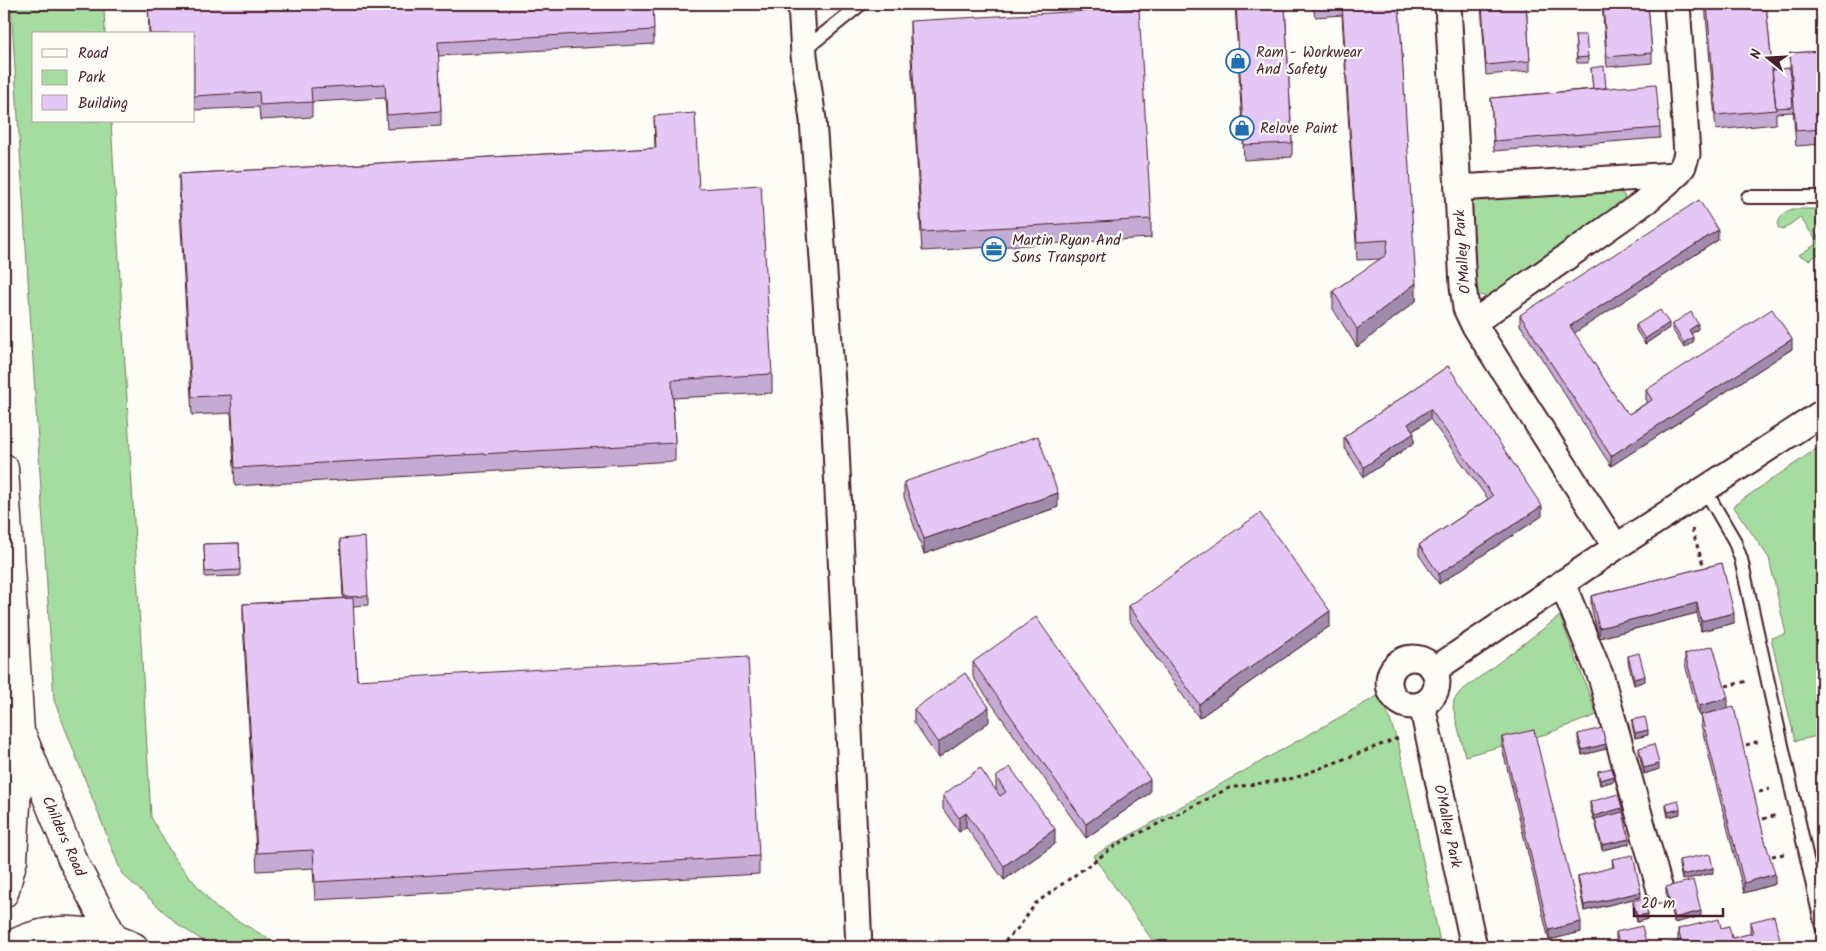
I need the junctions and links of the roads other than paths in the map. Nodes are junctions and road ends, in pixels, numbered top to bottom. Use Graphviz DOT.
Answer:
graph roads {
  1 [pos="801,4"];
  2 [pos="861,4"];
  3 [pos="1448,4"];
  4 [pos="1677,4"];
  5 [pos="804,50"];
  6 [pos="1676,175"];
  7 [pos="1458,188"];
  8 [pos="1748,197"];
  9 [pos="1822,197"];
  10 [pos="1473,323"];
  11 [pos="1822,412"];
  12 [pos="4,468"];
  13 [pos="1705,490"];
  14 [pos="1616,546"];
  15 [pos="1562,583"];
  16 [pos="1434,670"];
  17 [pos="1422,704"];
  18 [pos="20,732"];
  19 [pos="1660,890"];
  20 [pos="4,893"];
  21 [pos="1822,927"];
  22 [pos="124,942"];
  23 [pos="8,947"];
  24 [pos="859,947"];
  25 [pos="1474,947"];
  1 -- 5 [label="street"];
  2 -- 5 [label="lane"];
  3 -- 7 [label="street, O'Malley Park"];
  4 -- 6 [label="street"];
  5 -- 24 [label="street"];
  6 -- 7 [label="street"];
  6 -- 10 [label="street"];
  7 -- 10 [label="street, O'Malley Park"];
  8 -- 9 [label="lane"];
  10 -- 14 [label="street, O'Malley Park"];
  11 -- 13 [label="street"];
  12 -- 18 [label="main road, Childers Road"];
  13 -- 14 [label="street"];
  13 -- 21 [label="lane"];
  14 -- 15 [label="street"];
  15 -- 16 [label="street"];
  15 -- 19 [label="street"];
  16 -- 17 [label="street"];
  16 -- 17 [label="street"];
  17 -- 25 [label="street, O'Malley Park"];
  18 -- 20 [label="main road, Childers Road"];
  18 -- 22 [label="main road, Childers Road"];
  22 -- 23 [label="main road"];
}
